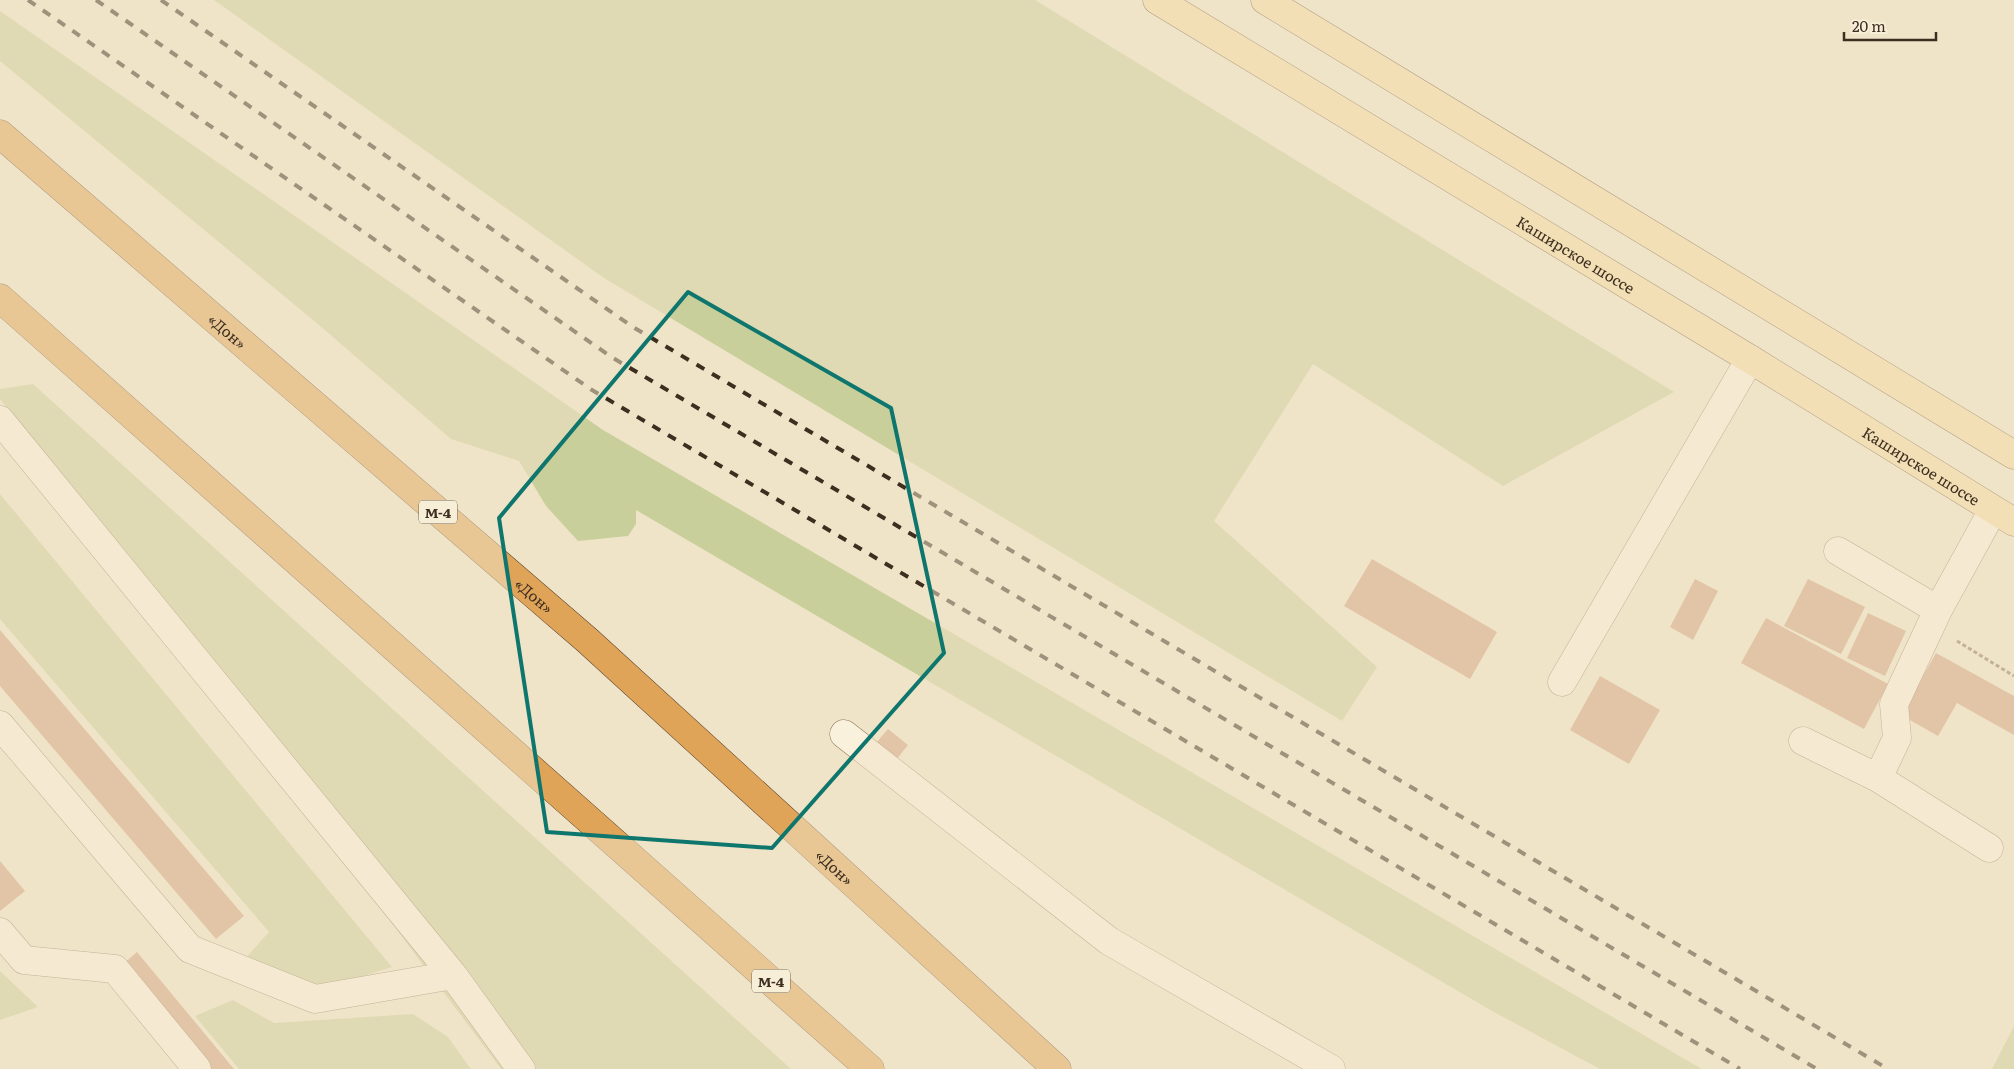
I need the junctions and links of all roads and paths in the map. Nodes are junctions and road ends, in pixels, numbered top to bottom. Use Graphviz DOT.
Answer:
graph roads {
  1 [pos="1157,0"];
  2 [pos="1266,0"];
  3 [pos="0,134"];
  4 [pos="0,298"];
  5 [pos="1750,359"];
  6 [pos="0,420"];
  7 [pos="2014,456"];
  8 [pos="2004,516"];
  9 [pos="1838,551"];
  10 [pos="1934,617"];
  11 [pos="2014,676"];
  12 [pos="1562,682"];
  13 [pos="0,725"];
  14 [pos="844,734"];
  15 [pos="1803,741"];
  16 [pos="1878,778"];
  17 [pos="1989,848"];
  18 [pos="0,932"];
  19 [pos="453,975"];
  20 [pos="197,1069"];
  21 [pos="521,1069"];
  22 [pos="870,1069"];
  23 [pos="1057,1069"];
  24 [pos="1331,1069"];
  1 -- 5 [label="main road, Каширское шоссе"];
  2 -- 7 [label="main road"];
  3 -- 23 [label="highway, «Дон» / М-4"];
  4 -- 22 [label="highway, М-4"];
  5 -- 8 [label="main road, Каширское шоссе"];
  5 -- 12 [label="lane"];
  6 -- 19 [label="lane"];
  8 -- 10 [label="lane"];
  9 -- 10 [label="lane"];
  10 -- 11 [label="path"];
  10 -- 16 [label="lane"];
  13 -- 19 [label="lane"];
  14 -- 24 [label="lane"];
  15 -- 16 [label="lane"];
  16 -- 17 [label="lane"];
  18 -- 20 [label="lane"];
  19 -- 21 [label="lane"];
}
